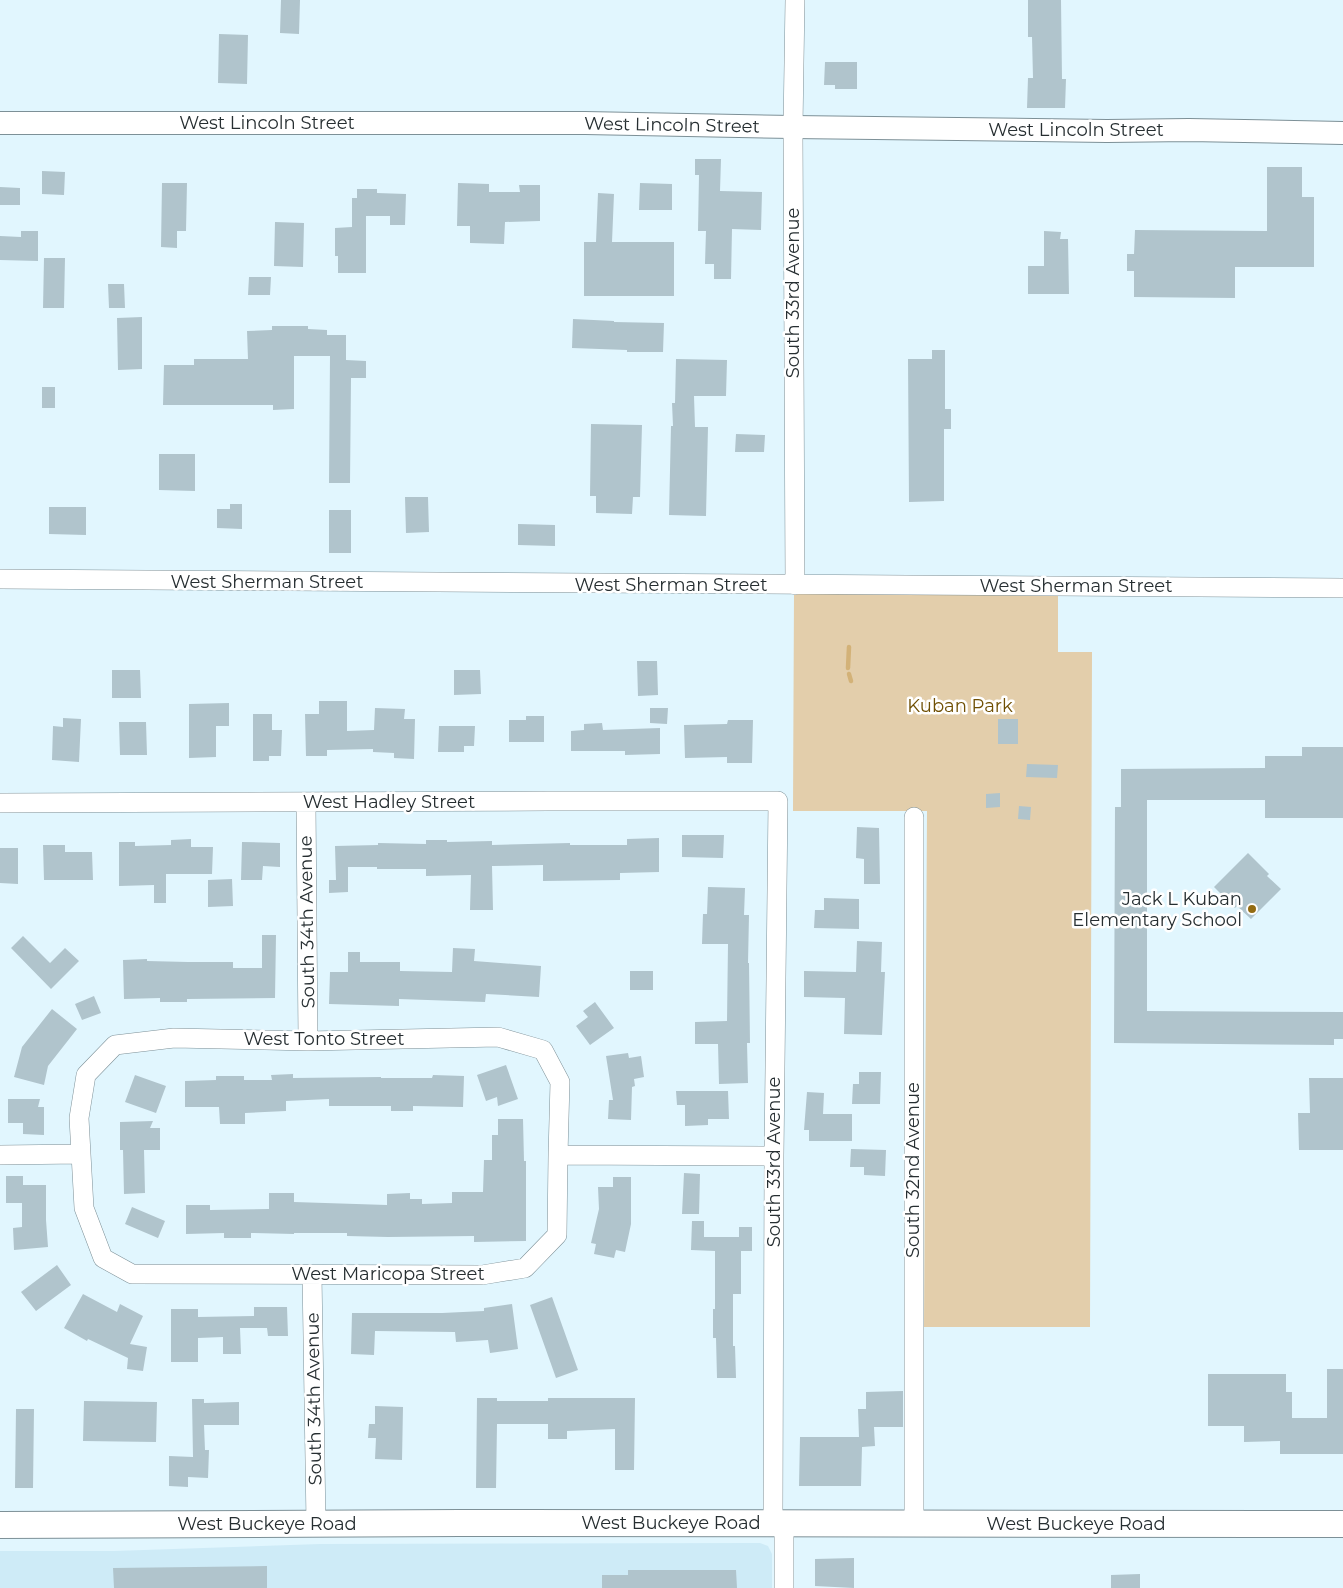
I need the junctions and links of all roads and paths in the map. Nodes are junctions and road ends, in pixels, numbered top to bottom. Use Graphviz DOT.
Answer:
graph roads {
  1 [pos="794,0"];
  2 [pos="0,123"];
  3 [pos="793,127"];
  4 [pos="1343,134"];
  5 [pos="0,579"];
  6 [pos="794,586"];
  7 [pos="1343,588"];
  8 [pos="778,801"];
  9 [pos="0,803"];
  10 [pos="306,803"];
  11 [pos="914,817"];
  12 [pos="308,1041"];
  13 [pos="82,1154"];
  14 [pos="0,1155"];
  15 [pos="558,1155"];
  16 [pos="774,1156"];
  17 [pos="312,1276"];
  18 [pos="316,1523"];
  19 [pos="779,1524"];
  20 [pos="914,1524"];
  21 [pos="1343,1524"];
  22 [pos="0,1525"];
  23 [pos="784,1588"];
  1 -- 3 [label="street, South 33rd Avenue"];
  2 -- 3 [label="street, West Lincoln Street"];
  3 -- 4 [label="street, West Lincoln Street"];
  3 -- 6 [label="street, South 33rd Avenue"];
  5 -- 6 [label="street, West Sherman Street"];
  6 -- 7 [label="street, West Sherman Street"];
  8 -- 10 [label="street, West Hadley Street"];
  8 -- 16 [label="street, South 33rd Avenue"];
  9 -- 10 [label="street, West Hadley Street"];
  10 -- 12 [label="street, South 34th Avenue"];
  11 -- 20 [label="street, South 32nd Avenue"];
  12 -- 13 [label="street, West Tonto Street"];
  12 -- 15 [label="street, West Tonto Street"];
  13 -- 14 [label="street"];
  13 -- 17 [label="street, West Maricopa Street"];
  15 -- 16 [label="street"];
  15 -- 17 [label="street, West Maricopa Street"];
  16 -- 19 [label="street, South 33rd Avenue"];
  17 -- 18 [label="street, South 34th Avenue"];
  18 -- 19 [label="main road, West Buckeye Road"];
  18 -- 22 [label="main road, West Buckeye Road"];
  19 -- 20 [label="main road, West Buckeye Road"];
  19 -- 23 [label="street, South 33rd Avenue"];
  20 -- 21 [label="main road, West Buckeye Road"];
}
